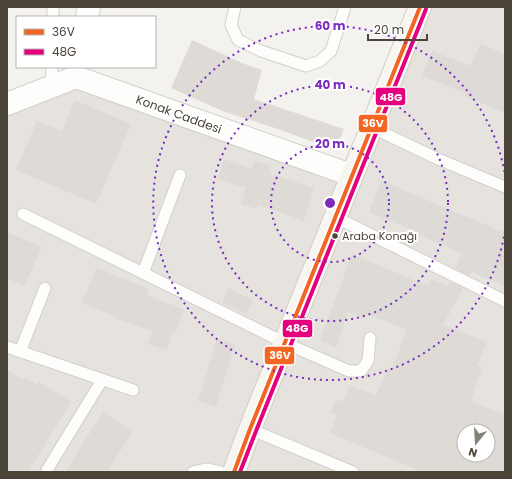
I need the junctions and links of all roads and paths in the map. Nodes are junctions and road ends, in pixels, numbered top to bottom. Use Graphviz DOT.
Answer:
graph roads {
  1 [pos="235,7"];
  2 [pos="345,7"];
  3 [pos="420,7"];
  4 [pos="77,72"];
  5 [pos="51,77"];
  6 [pos="7,104"];
  7 [pos="371,127"];
  8 [pos="180,175"];
  9 [pos="352,175"];
  10 [pos="505,187"];
  11 [pos="22,214"];
  12 [pos="335,217"];
  13 [pos="143,273"];
  14 [pos="45,288"];
  15 [pos="505,301"];
  16 [pos="370,338"];
  17 [pos="285,342"];
  18 [pos="7,347"];
  19 [pos="20,352"];
  20 [pos="102,380"];
  21 [pos="133,390"];
  22 [pos="250,429"];
  23 [pos="48,470"];
  24 [pos="193,472"];
  25 [pos="220,472"];
  26 [pos="234,472"];
  27 [pos="353,472"];
  1 -- 2 [label="lane"];
  3 -- 7 [label="main road"];
  4 -- 5 [label="street, Konak Caddesi"];
  4 -- 9 [label="street, Konak Caddesi"];
  5 -- 6 [label="street, Konak Caddesi"];
  7 -- 9 [label="main road"];
  7 -- 10 [label="lane"];
  8 -- 13 [label="lane"];
  9 -- 12 [label="main road"];
  11 -- 13 [label="lane"];
  12 -- 15 [label="lane"];
  12 -- 17 [label="main road"];
  13 -- 17 [label="lane"];
  14 -- 19 [label="lane"];
  16 -- 17 [label="lane"];
  17 -- 22 [label="main road"];
  18 -- 19 [label="lane"];
  19 -- 20 [label="lane"];
  20 -- 21 [label="lane"];
  20 -- 23 [label="lane"];
  22 -- 26 [label="main road"];
  22 -- 27 [label="lane"];
  24 -- 25 [label="lane"];
}
